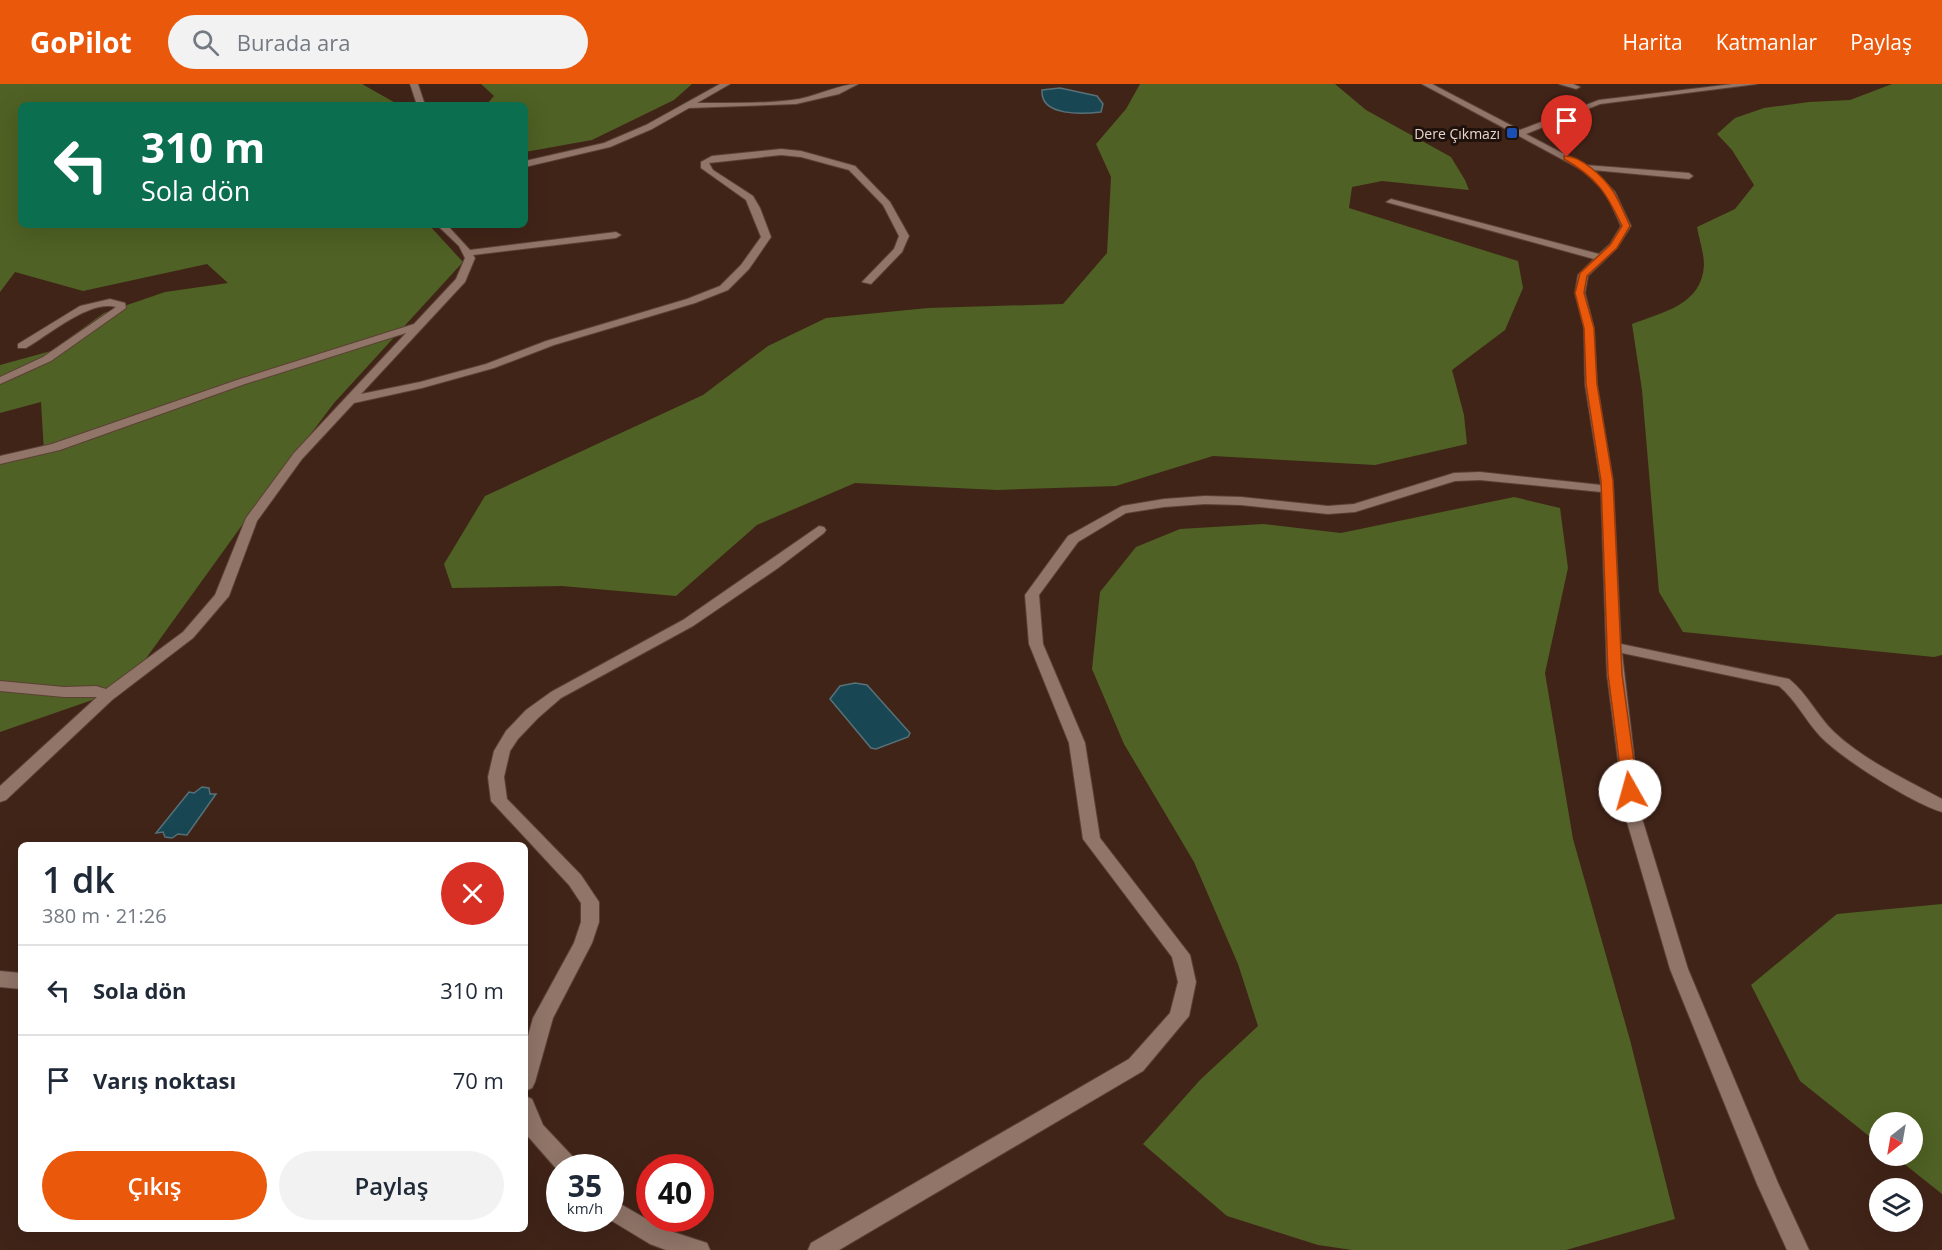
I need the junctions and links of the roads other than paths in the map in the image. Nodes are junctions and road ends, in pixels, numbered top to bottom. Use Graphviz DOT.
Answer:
graph roads {
  1 [pos="414,84"];
  2 [pos="726,84"];
  3 [pos="854,84"];
  4 [pos="1426,84"];
  5 [pos="1563,84"];
  6 [pos="1753,84"];
  7 [pos="1576,87"];
  8 [pos="420,102"];
  9 [pos="688,106"];
  10 [pos="1521,133"];
  11 [pos="528,163"];
  12 [pos="1583,167"];
  13 [pos="1689,176"];
  14 [pos="1391,202"];
  15 [pos="445,228"];
  16 [pos="616,235"];
  17 [pos="467,253"];
  18 [pos="1602,258"];
  19 [pos="867,282"];
  20 [pos="417,326"];
  21 [pos="22,346"];
  22 [pos="0,381"];
  23 [pos="351,400"];
  24 [pos="0,460"];
  25 [pos="1607,489"];
  26 [pos="819,530"];
  27 [pos="1614,647"];
  28 [pos="0,686"];
  29 [pos="107,696"];
  30 [pos="0,796"];
  31 [pos="1942,806"];
  32 [pos="0,980"];
  33 [pos="18,981"];
  34 [pos="528,1071"];
  35 [pos="528,1113"];
  36 [pos="556,1154"];
  37 [pos="624,1216"];
  38 [pos="699,1250"];
  39 [pos="819,1250"];
  40 [pos="1798,1250"];
  1 -- 8 [label="street"];
  2 -- 9 [label="street"];
  3 -- 9 [label="street"];
  4 -- 10 [label="street"];
  5 -- 7 [label="street"];
  6 -- 10 [label="street"];
  9 -- 11 [label="street"];
  10 -- 12 [label="street"];
  12 -- 13 [label="street"];
  12 -- 18 [label="street"];
  14 -- 18 [label="street"];
  15 -- 17 [label="street"];
  16 -- 17 [label="street"];
  17 -- 20 [label="street"];
  18 -- 25 [label="street"];
  19 -- 23 [label="street"];
  20 -- 23 [label="street"];
  20 -- 24 [label="street"];
  21 -- 22 [label="street"];
  23 -- 29 [label="street"];
  25 -- 27 [label="street"];
  25 -- 39 [label="street"];
  26 -- 34 [label="street"];
  27 -- 31 [label="street"];
  27 -- 40 [label="street"];
  28 -- 29 [label="street"];
  29 -- 30 [label="street"];
  32 -- 33 [label="street"];
  35 -- 36 [label="street"];
  37 -- 38 [label="street"];
}
